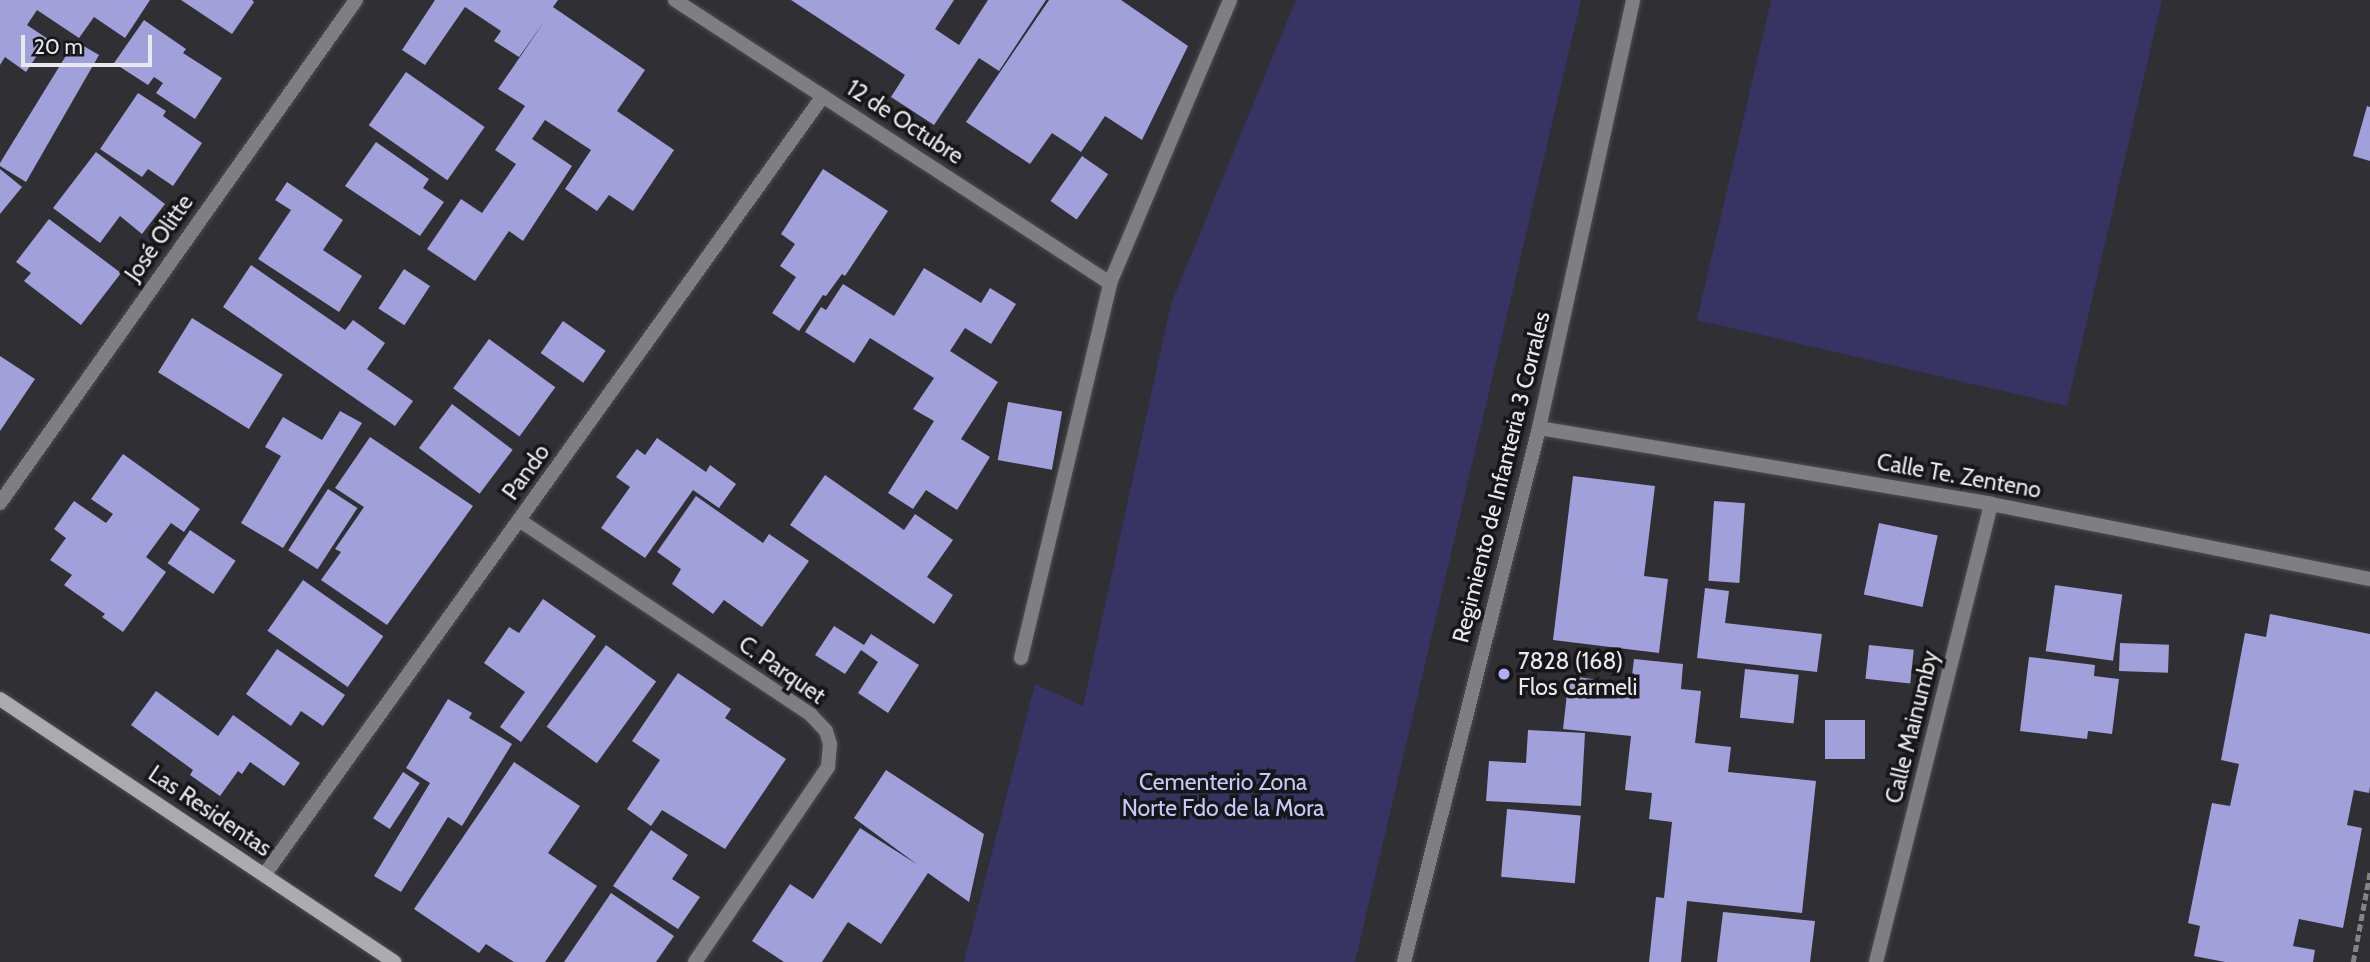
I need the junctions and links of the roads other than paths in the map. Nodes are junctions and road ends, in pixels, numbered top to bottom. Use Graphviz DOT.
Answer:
graph roads {
  1 [pos="356,0"];
  2 [pos="674,0"];
  3 [pos="1230,0"];
  4 [pos="1633,0"];
  5 [pos="823,96"];
  6 [pos="1110,284"];
  7 [pos="1539,428"];
  8 [pos="0,503"];
  9 [pos="1991,504"];
  10 [pos="519,520"];
  11 [pos="2370,579"];
  12 [pos="1021,658"];
  13 [pos="0,699"];
  14 [pos="265,874"];
  15 [pos="394,962"];
  16 [pos="695,962"];
  17 [pos="1404,962"];
  18 [pos="1876,962"];
  1 -- 8 [label="street, José Olitte"];
  2 -- 5 [label="street, 12 de Octubre"];
  3 -- 6 [label="street"];
  4 -- 7 [label="street, Regimiento de Infanteria 3 Corrales"];
  5 -- 6 [label="street, 12 de Octubre"];
  5 -- 10 [label="street, Pando"];
  6 -- 12 [label="street"];
  7 -- 9 [label="street, Calle Te. Zenteno"];
  7 -- 17 [label="street, Regimiento de Infanteria 3 Corrales"];
  9 -- 11 [label="street, Calle Te. Zenteno"];
  9 -- 18 [label="street, Calle Mainumby"];
  10 -- 14 [label="street, Pando"];
  10 -- 16 [label="street, C. Parquet"];
  13 -- 14 [label="main road, Las Residentas"];
  14 -- 15 [label="main road, Las Residentas"];
}
